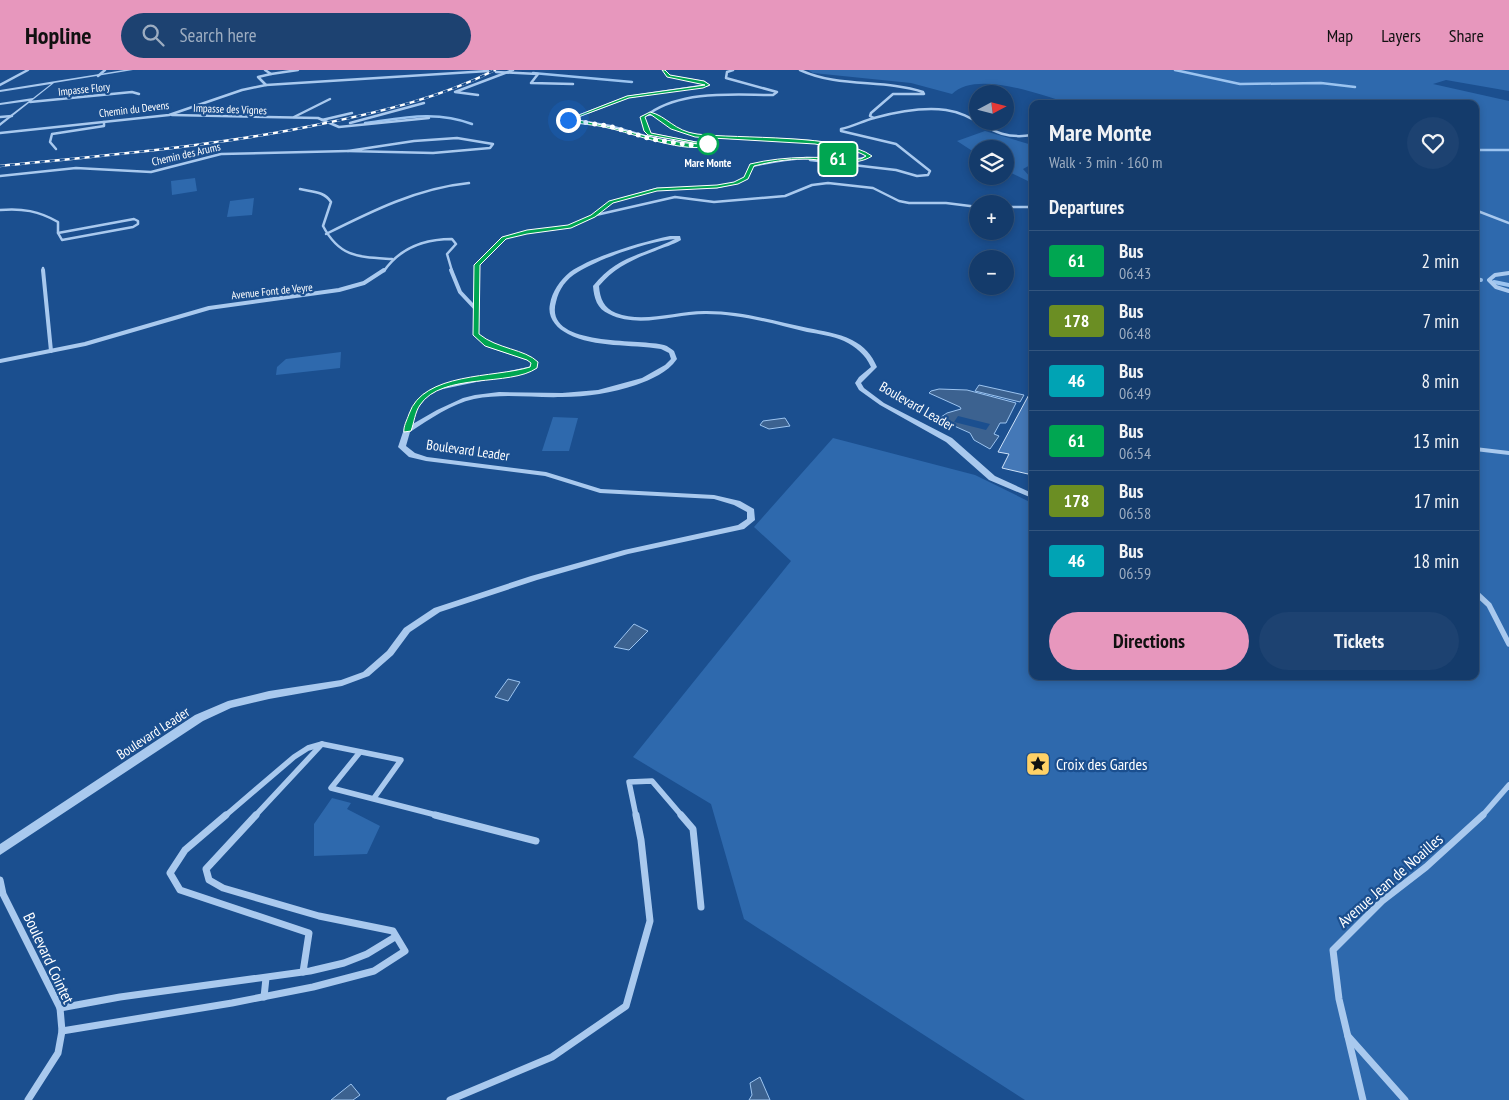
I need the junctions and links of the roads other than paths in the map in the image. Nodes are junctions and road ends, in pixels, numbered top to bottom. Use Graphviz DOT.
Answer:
graph roads {
  1 [pos="28,70"];
  2 [pos="105,70"];
  3 [pos="131,70"];
  4 [pos="265,70"];
  5 [pos="298,70"];
  6 [pos="513,70"];
  7 [pos="664,70"];
  8 [pos="732,70"];
  9 [pos="800,70"];
  10 [pos="488,71"];
  11 [pos="496,72"];
  12 [pos="506,73"];
  13 [pos="271,74"];
  14 [pos="98,76"];
  15 [pos="53,84"];
  16 [pos="572,84"];
  17 [pos="0,85"];
  18 [pos="266,85"];
  19 [pos="0,91"];
  20 [pos="139,94"];
  21 [pos="478,95"];
  22 [pos="330,99"];
  23 [pos="32,100"];
  24 [pos="424,103"];
  25 [pos="0,104"];
  26 [pos="352,113"];
  27 [pos="650,113"];
  28 [pos="169,115"];
  29 [pos="12,116"];
  30 [pos="0,117"];
  31 [pos="428,118"];
  32 [pos="874,118"];
  33 [pos="291,119"];
  34 [pos="322,120"];
  35 [pos="104,122"];
  36 [pos="0,125"];
  37 [pos="334,126"];
  38 [pos="851,127"];
  39 [pos="841,129"];
  40 [pos="0,133"];
  41 [pos="1029,136"];
  42 [pos="56,149"];
  43 [pos="347,151"];
  44 [pos="802,158"];
  45 [pos="934,167"];
  46 [pos="930,171"];
  47 [pos="0,176"];
  48 [pos="469,183"];
  49 [pos="300,189"];
  50 [pos="969,206"];
  51 [pos="1014,207"];
  52 [pos="1029,207"];
  53 [pos="0,210"];
  54 [pos="1479,212"];
  55 [pos="593,216"];
  56 [pos="1509,223"];
  57 [pos="58,233"];
  58 [pos="326,234"];
  59 [pos="392,259"];
  60 [pos="43,268"];
  61 [pos="1509,273"];
  62 [pos="1509,291"];
  63 [pos="476,308"];
  64 [pos="52,351"];
  65 [pos="0,361"];
  66 [pos="407,431"];
  67 [pos="1479,449"];
  68 [pos="1509,453"];
  69 [pos="1029,495"];
  70 [pos="1479,596"];
  71 [pos="1509,644"];
  72 [pos="322,744"];
  73 [pos="360,752"];
  74 [pos="1509,785"];
  75 [pos="374,798"];
  76 [pos="536,842"];
  77 [pos="0,850"];
  78 [pos="0,880"];
  79 [pos="701,907"];
  80 [pos="395,937"];
  81 [pos="304,972"];
  82 [pos="266,978"];
  83 [pos="264,997"];
  84 [pos="60,1008"];
  85 [pos="62,1031"];
  86 [pos="1346,1034"];
  87 [pos="28,1100"];
  88 [pos="450,1100"];
  89 [pos="1363,1100"];
  90 [pos="1405,1100"];
  1 -- 17 [label="street"];
  2 -- 14 [label="street"];
  3 -- 14 [label="street"];
  4 -- 13 [label="street"];
  5 -- 13 [label="street"];
  6 -- 12 [label="street"];
  7 -- 27 [label="street"];
  8 -- 27 [label="street"];
  9 -- 32 [label="street"];
  10 -- 18 [label="street, Chemin du Devens"];
  11 -- 12 [label="street"];
  12 -- 16 [label="street"];
  12 -- 21 [label="street"];
  13 -- 18 [label="street"];
  14 -- 15 [label="street"];
  15 -- 19 [label="street"];
  15 -- 23 [label="street"];
  18 -- 28 [label="street, Chemin du Devens"];
  20 -- 23 [label="street, Impasse Flory"];
  22 -- 33 [label="street, Impasse des Vignes"];
  23 -- 25 [label="street"];
  23 -- 29 [label="street"];
  24 -- 37 [label="street"];
  26 -- 34 [label="street, Impasse des Vignes"];
  27 -- 44 [label="street"];
  28 -- 33 [label="street, Impasse des Vignes"];
  28 -- 35 [label="street, Chemin du Devens"];
  29 -- 30 [label="street"];
  29 -- 36 [label="street"];
  31 -- 37 [label="street, Impasse des Vignes"];
  32 -- 38 [label="street"];
  32 -- 41 [label="street"];
  33 -- 34 [label="street, Impasse des Vignes"];
  34 -- 37 [label="street, Impasse des Vignes"];
  35 -- 40 [label="street, Chemin du Devens"];
  35 -- 42 [label="street"];
  38 -- 39 [label="street"];
  38 -- 39 [label="street"];
  39 -- 46 [label="street"];
  43 -- 43 [label="street, Chemin des Arums"];
  43 -- 47 [label="street, Chemin des Arums"];
  44 -- 46 [label="street"];
  44 -- 55 [label="street"];
  45 -- 46 [label="street"];
  48 -- 58 [label="street"];
  49 -- 58 [label="street"];
  50 -- 55 [label="street"];
  51 -- 52 [label="street"];
  53 -- 57 [label="street"];
  54 -- 56 [label="street"];
  55 -- 63 [label="street"];
  57 -- 57 [label="street"];
  58 -- 59 [label="street"];
  59 -- 63 [label="street, Avenue Font de Veyre"];
  59 -- 64 [label="street, Avenue Font de Veyre"];
  60 -- 64 [label="street"];
  61 -- 62 [label="street"];
  63 -- 66 [label="street"];
  64 -- 65 [label="street, Avenue Font de Veyre"];
  66 -- 69 [label="street, Boulevard Leader"];
  66 -- 77 [label="street, Boulevard Leader"];
  67 -- 68 [label="street"];
  70 -- 71 [label="street"];
  72 -- 73 [label="street"];
  72 -- 80 [label="street"];
  72 -- 81 [label="street"];
  73 -- 75 [label="street"];
  73 -- 75 [label="street"];
  74 -- 86 [label="street, Avenue Jean de Noailles"];
  75 -- 76 [label="street"];
  78 -- 84 [label="street, Boulevard Cointet"];
  79 -- 88 [label="street"];
  80 -- 81 [label="street"];
  80 -- 83 [label="street"];
  81 -- 82 [label="street"];
  82 -- 83 [label="street"];
  82 -- 84 [label="street"];
  83 -- 85 [label="street"];
  84 -- 85 [label="street, Boulevard Cointet"];
  85 -- 87 [label="street, Boulevard Cointet"];
  86 -- 89 [label="street, Avenue Jean de Noailles"];
  86 -- 90 [label="street"];
}
